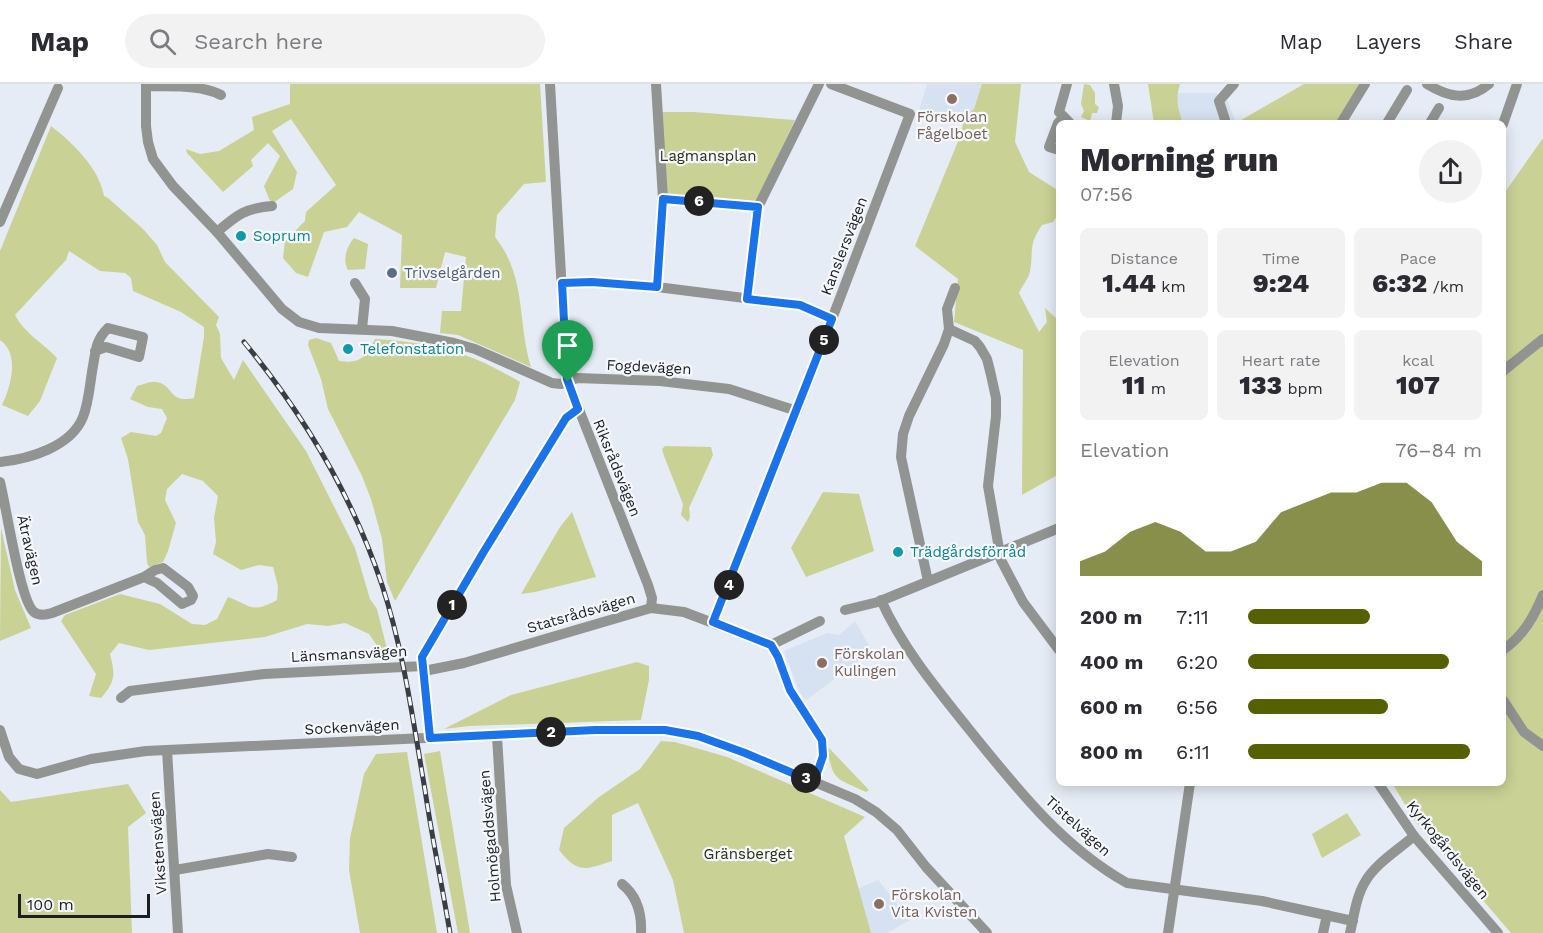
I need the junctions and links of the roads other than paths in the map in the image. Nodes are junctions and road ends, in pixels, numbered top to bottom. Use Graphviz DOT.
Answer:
graph roads {
  1 [pos="550,84"];
  2 [pos="656,84"];
  3 [pos="819,84"];
  4 [pos="831,84"];
  5 [pos="1067,84"];
  6 [pos="1114,84"];
  7 [pos="1234,84"];
  8 [pos="1365,84"];
  9 [pos="1427,84"];
  10 [pos="1489,84"];
  11 [pos="1517,84"];
  12 [pos="146,85"];
  13 [pos="58,86"];
  14 [pos="1407,90"];
  15 [pos="221,95"];
  16 [pos="1439,108"];
  17 [pos="1067,120"];
  18 [pos="1114,120"];
  19 [pos="1225,120"];
  20 [pos="1343,120"];
  21 [pos="1389,120"];
  22 [pos="1432,120"];
  23 [pos="1504,120"];
  24 [pos="1056,128"];
  25 [pos="1056,149"];
  26 [pos="663,199"];
  27 [pos="272,206"];
  28 [pos="758,207"];
  29 [pos="0,222"];
  30 [pos="217,232"];
  31 [pos="355,283"];
  32 [pos="562,283"];
  33 [pos="657,287"];
  34 [pos="956,288"];
  35 [pos="747,299"];
  36 [pos="832,319"];
  37 [pos="362,329"];
  38 [pos="949,329"];
  39 [pos="1543,339"];
  40 [pos="96,351"];
  41 [pos="1506,369"];
  42 [pos="568,382"];
  43 [pos="578,409"];
  44 [pos="797,411"];
  45 [pos="0,462"];
  46 [pos="0,482"];
  47 [pos="1056,529"];
  48 [pos="999,552"];
  49 [pos="144,576"];
  50 [pos="928,581"];
  51 [pos="1543,594"];
  52 [pos="880,600"];
  53 [pos="651,608"];
  54 [pos="845,610"];
  55 [pos="820,621"];
  56 [pos="713,622"];
  57 [pos="771,645"];
  58 [pos="1056,646"];
  59 [pos="1506,648"];
  60 [pos="423,669"];
  61 [pos="121,698"];
  62 [pos="1506,705"];
  63 [pos="0,730"];
  64 [pos="497,736"];
  65 [pos="430,738"];
  66 [pos="1543,746"];
  67 [pos="167,750"];
  68 [pos="814,782"];
  69 [pos="1190,786"];
  70 [pos="1380,786"];
  71 [pos="1414,836"];
  72 [pos="292,857"];
  73 [pos="175,870"];
  74 [pos="622,884"];
  75 [pos="1175,889"];
  76 [pos="1327,915"];
  77 [pos="1353,921"];
  78 [pos="178,933"];
  79 [pos="517,933"];
  80 [pos="641,933"];
  81 [pos="987,933"];
  82 [pos="1168,933"];
  83 [pos="1323,933"];
  84 [pos="1350,933"];
  85 [pos="1498,933"];
  1 -- 32 [label="street, Riksrådsvägen"];
  2 -- 26 [label="street"];
  3 -- 28 [label="street"];
  4 -- 36 [label="street, Kanslersvägen"];
  5 -- 17 [label="street"];
  6 -- 18 [label="street"];
  7 -- 19 [label="street"];
  8 -- 20 [label="street"];
  9 -- 10 [label="street"];
  11 -- 23 [label="street"];
  12 -- 15 [label="street, Fogdevägen"];
  12 -- 30 [label="street, Fogdevägen"];
  13 -- 29 [label="street, bridge"];
  14 -- 21 [label="street"];
  16 -- 22 [label="street"];
  24 -- 25 [label="street"];
  26 -- 28 [label="street"];
  26 -- 33 [label="street"];
  27 -- 30 [label="street"];
  28 -- 35 [label="street"];
  30 -- 37 [label="street, Fogdevägen"];
  31 -- 37 [label="street"];
  32 -- 33 [label="street"];
  32 -- 42 [label="street, Riksrådsvägen"];
  33 -- 35 [label="street"];
  34 -- 38 [label="street"];
  35 -- 36 [label="street"];
  36 -- 44 [label="street, Kanslersvägen"];
  37 -- 42 [label="street, Fogdevägen"];
  38 -- 48 [label="street"];
  38 -- 50 [label="street"];
  39 -- 41 [label="street"];
  40 -- 45 [label="street"];
  42 -- 43 [label="street, Riksrådsvägen"];
  42 -- 44 [label="street, Fogdevägen"];
  43 -- 53 [label="street, Riksrådsvägen"];
  43 -- 60 [label="street, Länsmansvägen"];
  44 -- 56 [label="street, Kanslersvägen"];
  46 -- 49 [label="street, Ätravägen"];
  47 -- 48 [label="street"];
  48 -- 50 [label="street"];
  48 -- 58 [label="street"];
  50 -- 52 [label="street"];
  51 -- 59 [label="street"];
  52 -- 54 [label="street"];
  52 -- 75 [label="street, Tistelvägen"];
  53 -- 56 [label="street, Statsrådsvägen"];
  53 -- 60 [label="street, Statsrådsvägen"];
  55 -- 57 [label="street"];
  56 -- 57 [label="street, Statsrådsvägen"];
  57 -- 68 [label="street"];
  60 -- 61 [label="street, Länsmansvägen"];
  60 -- 65 [label="street"];
  62 -- 66 [label="street"];
  63 -- 67 [label="street, Sockenvägen"];
  64 -- 65 [label="street, Sockenvägen"];
  64 -- 68 [label="street, Sockenvägen"];
  64 -- 79 [label="street, Holmögaddsvägen"];
  65 -- 67 [label="street, Sockenvägen"];
  67 -- 73 [label="street, Vikstensvägen"];
  68 -- 81 [label="street, Sockenvägen"];
  69 -- 75 [label="street"];
  70 -- 71 [label="street, Kyrkogårdsvägen"];
  71 -- 77 [label="street"];
  71 -- 85 [label="street, Kyrkogårdsvägen"];
  72 -- 73 [label="street"];
  73 -- 78 [label="street, Vikstensvägen"];
  74 -- 80 [label="street"];
  75 -- 76 [label="street, Tistelvägen"];
  75 -- 82 [label="street"];
  76 -- 77 [label="street, Tistelvägen"];
  76 -- 83 [label="street"];
  77 -- 84 [label="street"];
}
